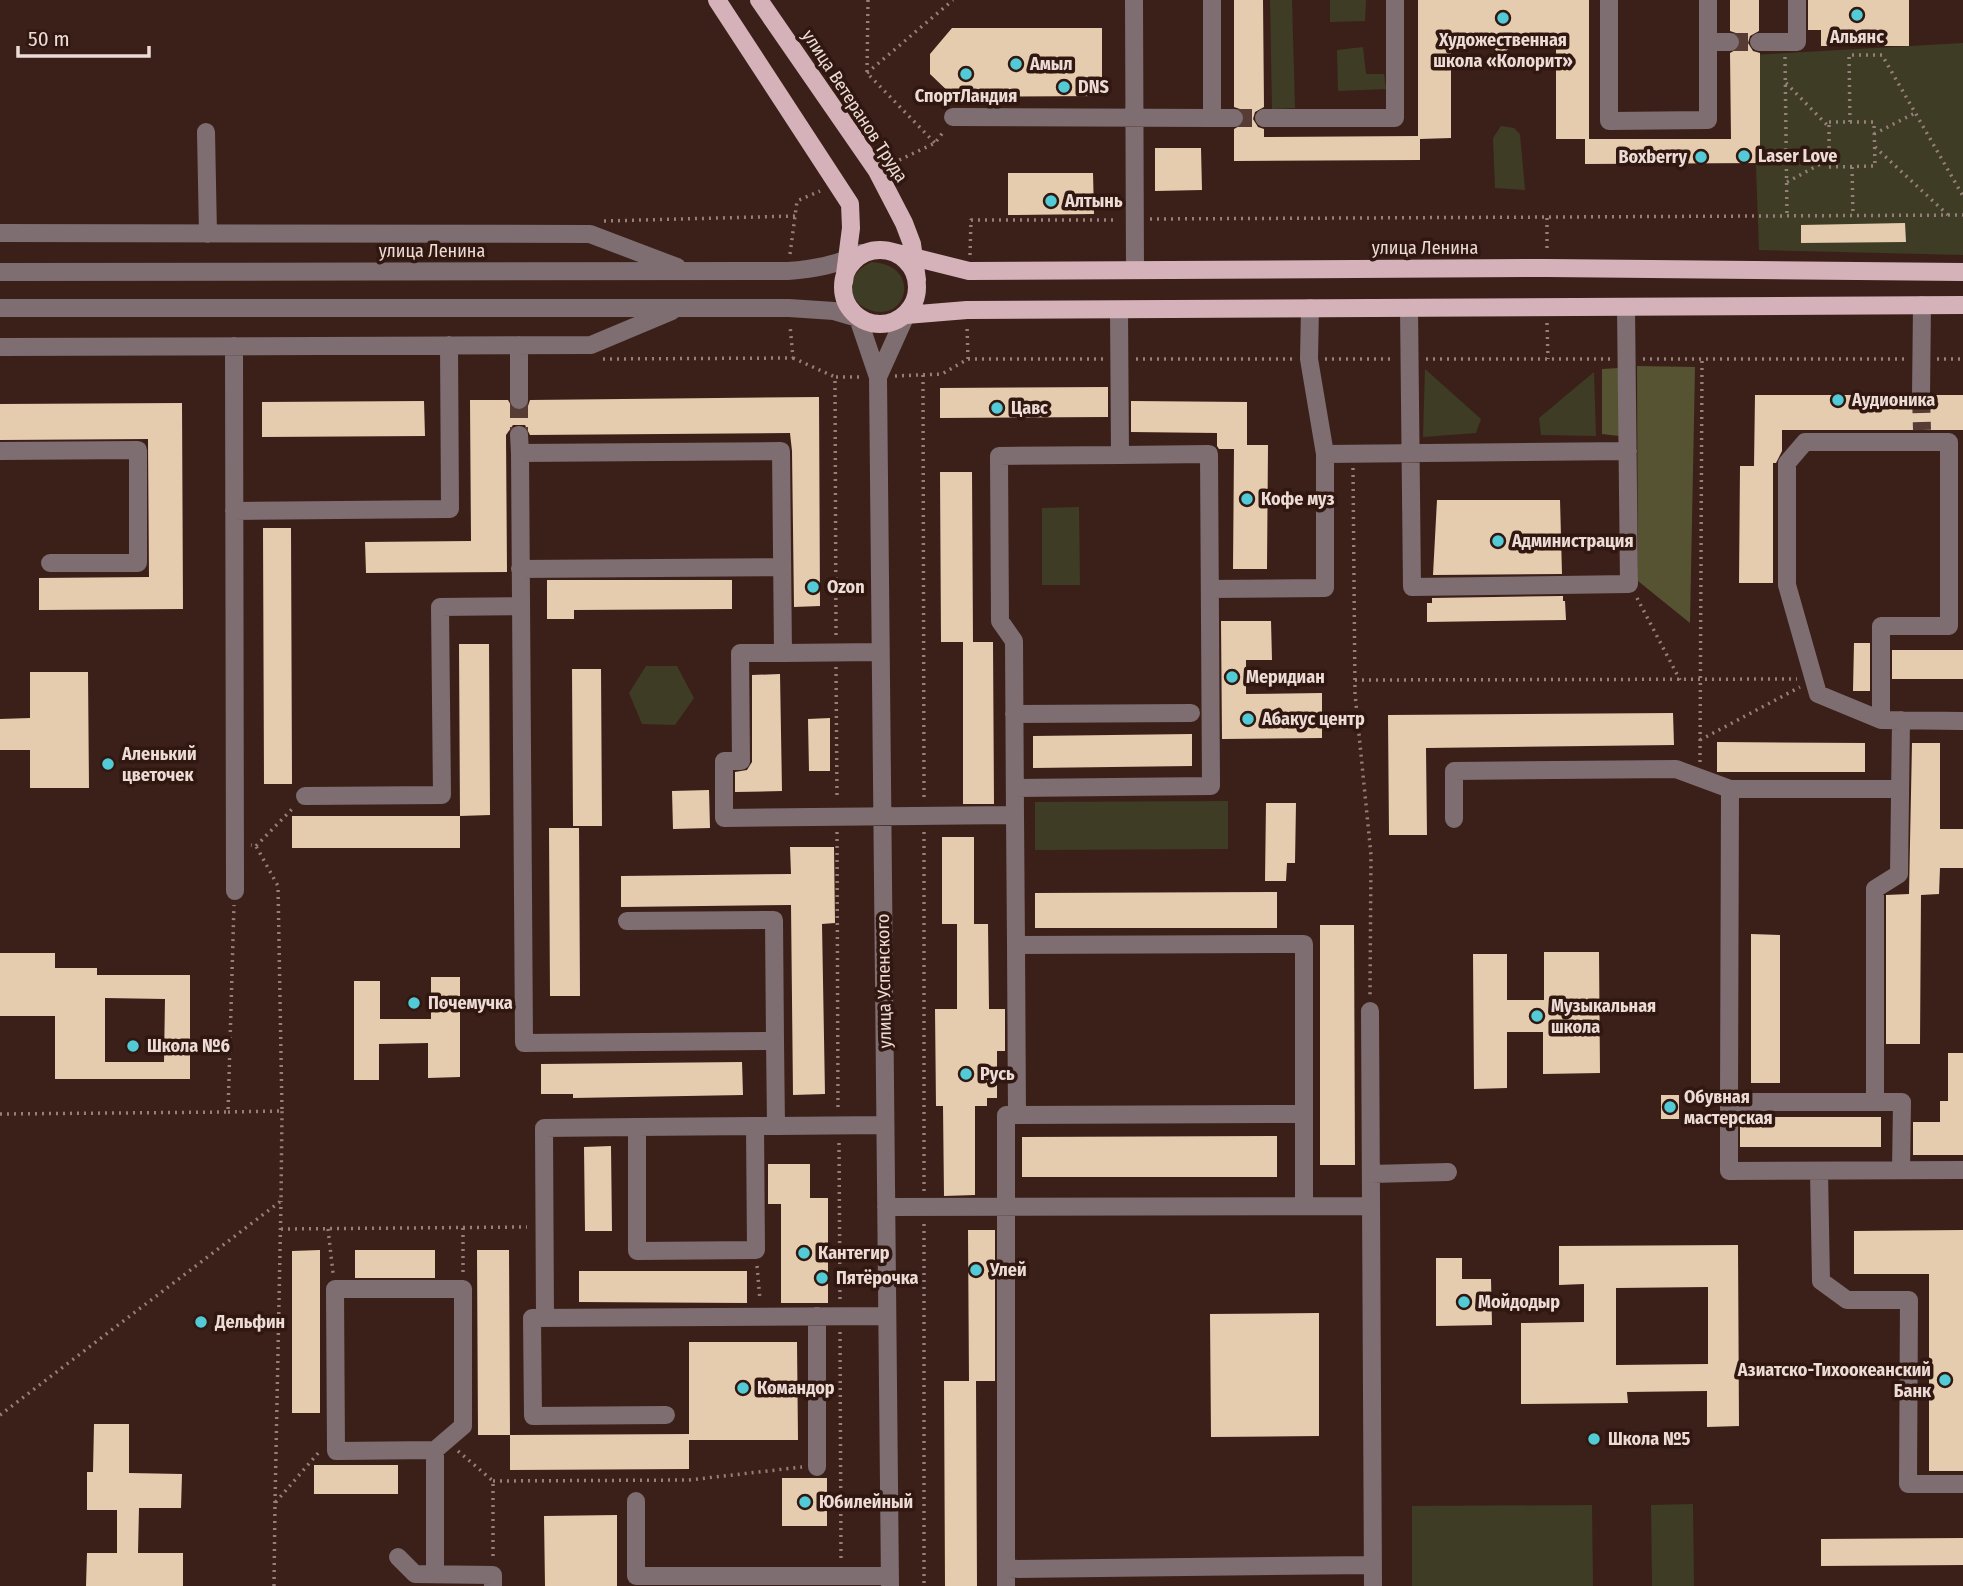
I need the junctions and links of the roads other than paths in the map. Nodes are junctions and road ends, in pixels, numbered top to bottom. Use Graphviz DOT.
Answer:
graph roads {
  1 [pos="717,0"];
  2 [pos="760,0"];
  3 [pos="1134,0"];
  4 [pos="1212,0"];
  5 [pos="1395,0"];
  6 [pos="1609,0"];
  7 [pos="1708,0"];
  8 [pos="1797,0"];
  9 [pos="1708,42"];
  10 [pos="1730,42"];
  11 [pos="1759,42"];
  12 [pos="953,117"];
  13 [pos="1134,118"];
  14 [pos="1212,118"];
  15 [pos="1234,118"];
  16 [pos="1264,118"];
  17 [pos="206,132"];
  18 [pos="0,233"];
  19 [pos="208,234"];
  20 [pos="890,251"];
  21 [pos="854,257"];
  22 [pos="914,259"];
  23 [pos="1135,270"];
  24 [pos="687,271"];
  25 [pos="0,272"];
  26 [pos="1963,272"];
  27 [pos="917,280"];
  28 [pos="1922,305"];
  29 [pos="1963,305"];
  30 [pos="1626,307"];
  31 [pos="0,308"];
  32 [pos="681,308"];
  33 [pos="1409,308"];
  34 [pos="1310,309"];
  35 [pos="1119,310"];
  36 [pos="905,315"];
  37 [pos="858,318"];
  38 [pos="449,345"];
  39 [pos="519,345"];
  40 [pos="234,346"];
  41 [pos="0,347"];
  42 [pos="878,377"];
  43 [pos="1921,395"];
  44 [pos="519,400"];
  45 [pos="0,451"];
  46 [pos="1628,451"];
  47 [pos="1325,454"];
  48 [pos="1410,454"];
  49 [pos="1120,455"];
  50 [pos="234,511"];
  51 [pos="50,563"];
  52 [pos="782,567"];
  53 [pos="520,569"];
  54 [pos="1210,589"];
  55 [pos="521,606"];
  56 [pos="1956,626"];
  57 [pos="880,652"];
  58 [pos="783,653"];
  59 [pos="1191,713"];
  60 [pos="1014,715"];
  61 [pos="1881,720"];
  62 [pos="1901,720"];
  63 [pos="1963,721"];
  64 [pos="1015,788"];
  65 [pos="1730,789"];
  66 [pos="1900,789"];
  67 [pos="305,796"];
  68 [pos="1015,815"];
  69 [pos="882,817"];
  70 [pos="1454,819"];
  71 [pos="235,891"];
  72 [pos="627,921"];
  73 [pos="1016,945"];
  74 [pos="1370,1011"];
  75 [pos="775,1041"];
  76 [pos="1729,1102"];
  77 [pos="1875,1102"];
  78 [pos="1304,1114"];
  79 [pos="1017,1115"];
  80 [pos="885,1125"];
  81 [pos="755,1126"];
  82 [pos="776,1126"];
  83 [pos="637,1127"];
  84 [pos="1901,1170"];
  85 [pos="1963,1170"];
  86 [pos="1819,1171"];
  87 [pos="1448,1172"];
  88 [pos="1371,1174"];
  89 [pos="1304,1206"];
  90 [pos="1371,1206"];
  91 [pos="886,1207"];
  92 [pos="1006,1207"];
  93 [pos="817,1316"];
  94 [pos="887,1316"];
  95 [pos="545,1318"];
  96 [pos="666,1415"];
  97 [pos="440,1446"];
  98 [pos="817,1467"];
  99 [pos="1963,1484"];
  100 [pos="636,1501"];
  101 [pos="398,1557"];
  102 [pos="1373,1565"];
  103 [pos="435,1574"];
  104 [pos="1006,1578"];
  105 [pos="494,1580"];
  106 [pos="890,1581"];
  107 [pos="1373,1586"];
  1 -- 21 [label="main road"];
  2 -- 22 [label="main road, улица Ветеранов Труда"];
  3 -- 13 [label="street"];
  4 -- 14 [label="street"];
  5 -- 16 [label="street"];
  6 -- 9 [label="street"];
  7 -- 9 [label="street"];
  8 -- 11 [label="street"];
  9 -- 10 [label="street"];
  12 -- 13 [label="street"];
  13 -- 14 [label="street"];
  13 -- 23 [label="street"];
  14 -- 15 [label="street"];
  17 -- 19 [label="street"];
  18 -- 19 [label="street"];
  19 -- 24 [label="street"];
  20 -- 21 [label="main road"];
  20 -- 22 [label="main road, улица Ленина"];
  20 -- 27 [label="main road"];
  21 -- 24 [label="street, улица Ленина"];
  21 -- 37 [label="main road"];
  22 -- 23 [label="main road, улица Ленина"];
  22 -- 27 [label="main road, улица Ветеранов Труда"];
  23 -- 26 [label="main road, улица Ленина"];
  24 -- 25 [label="street, улица Ленина"];
  27 -- 36 [label="main road"];
  28 -- 29 [label="main road"];
  28 -- 30 [label="main road"];
  28 -- 43 [label="street"];
  30 -- 33 [label="main road"];
  30 -- 46 [label="street"];
  31 -- 32 [label="street"];
  32 -- 37 [label="street"];
  32 -- 39 [label="street"];
  33 -- 34 [label="main road"];
  33 -- 48 [label="street"];
  34 -- 35 [label="main road"];
  34 -- 47 [label="street"];
  35 -- 36 [label="main road"];
  35 -- 49 [label="street"];
  36 -- 37 [label="main road"];
  36 -- 42 [label="street"];
  37 -- 42 [label="street"];
  38 -- 39 [label="street"];
  38 -- 40 [label="street"];
  38 -- 50 [label="street"];
  39 -- 44 [label="street"];
  40 -- 41 [label="street"];
  40 -- 50 [label="street"];
  42 -- 57 [label="street, улица Успенского"];
  45 -- 51 [label="street"];
  46 -- 48 [label="street"];
  46 -- 48 [label="street"];
  47 -- 48 [label="street"];
  47 -- 54 [label="street"];
  49 -- 54 [label="street"];
  49 -- 60 [label="street"];
  50 -- 71 [label="street"];
  52 -- 53 [label="street"];
  52 -- 53 [label="street"];
  52 -- 58 [label="street"];
  53 -- 55 [label="street"];
  54 -- 64 [label="street"];
  55 -- 67 [label="street"];
  55 -- 75 [label="street"];
  56 -- 61 [label="street"];
  56 -- 61 [label="street"];
  57 -- 58 [label="street"];
  57 -- 69 [label="street, улица Успенского"];
  58 -- 69 [label="street"];
  59 -- 60 [label="street"];
  60 -- 64 [label="street"];
  61 -- 62 [label="street"];
  62 -- 63 [label="street"];
  62 -- 66 [label="street"];
  64 -- 68 [label="street"];
  65 -- 66 [label="street"];
  65 -- 70 [label="street"];
  65 -- 76 [label="street"];
  66 -- 77 [label="street"];
  68 -- 69 [label="street"];
  68 -- 73 [label="street"];
  69 -- 80 [label="street, улица Успенского"];
  72 -- 75 [label="street"];
  73 -- 78 [label="street"];
  73 -- 79 [label="street"];
  74 -- 88 [label="street"];
  75 -- 82 [label="street"];
  76 -- 77 [label="street"];
  76 -- 86 [label="street"];
  77 -- 84 [label="street"];
  78 -- 79 [label="street"];
  78 -- 89 [label="street"];
  79 -- 92 [label="street"];
  80 -- 82 [label="street"];
  80 -- 91 [label="street, улица Успенского"];
  81 -- 82 [label="street"];
  81 -- 83 [label="street"];
  81 -- 83 [label="street"];
  83 -- 95 [label="street"];
  84 -- 85 [label="street"];
  84 -- 86 [label="street"];
  86 -- 99 [label="street"];
  87 -- 88 [label="street"];
  88 -- 90 [label="street"];
  89 -- 90 [label="street"];
  89 -- 92 [label="street"];
  90 -- 102 [label="street"];
  91 -- 92 [label="street"];
  91 -- 94 [label="street, улица Успенского"];
  92 -- 104 [label="street"];
  93 -- 94 [label="street"];
  93 -- 95 [label="street"];
  93 -- 98 [label="street"];
  94 -- 106 [label="street, улица Успенского"];
  95 -- 96 [label="street"];
  97 -- 97 [label="street"];
  97 -- 103 [label="street"];
  100 -- 106 [label="street"];
  101 -- 103 [label="street"];
  102 -- 104 [label="street"];
  102 -- 107 [label="street"];
  103 -- 105 [label="street"];
}
